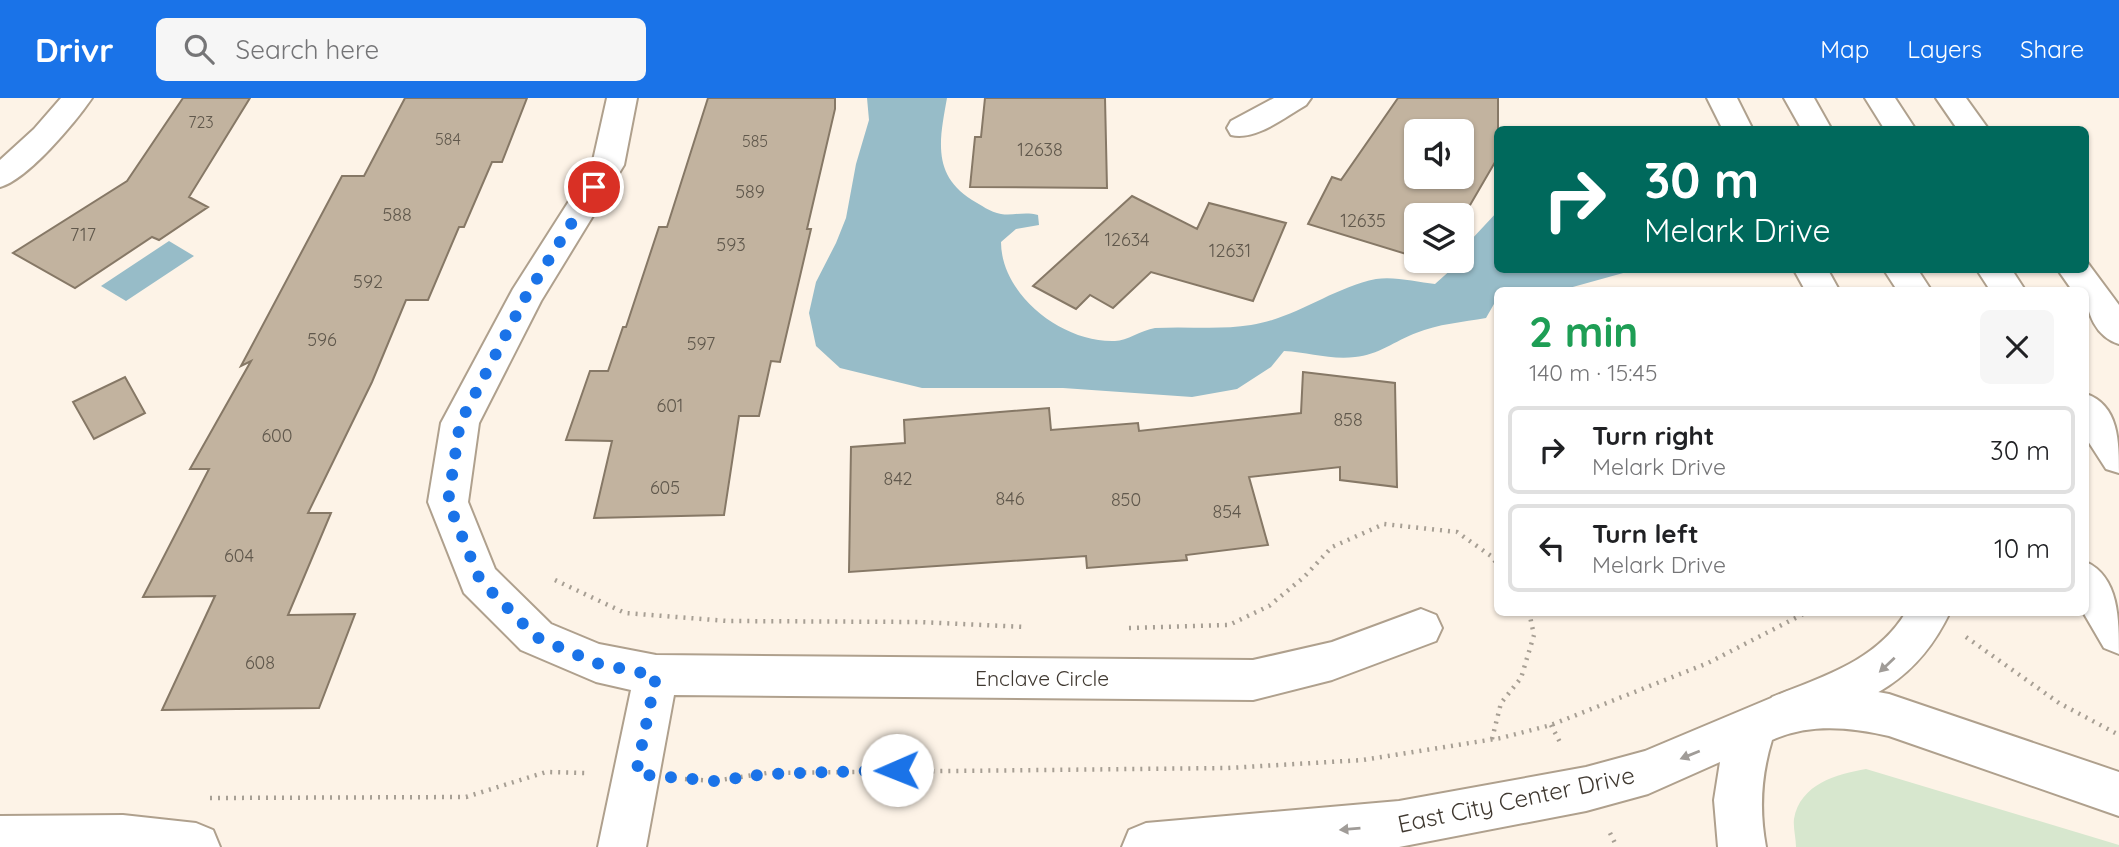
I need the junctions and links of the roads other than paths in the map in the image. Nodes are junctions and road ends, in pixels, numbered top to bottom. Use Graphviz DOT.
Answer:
graph roads {
  1 [pos="77,98"];
  2 [pos="622,98"];
  3 [pos="1296,98"];
  4 [pos="1722,98"];
  5 [pos="1799,98"];
  6 [pos="1880,98"];
  7 [pos="1951,98"];
  8 [pos="1736,126"];
  9 [pos="1815,126"];
  10 [pos="1898,126"];
  11 [pos="1971,126"];
  12 [pos="1242,128"];
  13 [pos="0,177"];
  14 [pos="2089,289"];
  15 [pos="2119,331"];
  16 [pos="2089,413"];
  17 [pos="2119,458"];
  18 [pos="2089,585"];
  19 [pos="1927,616"];
  20 [pos="1421,628"];
  21 [pos="2119,635"];
  22 [pos="656,676"];
  23 [pos="1771,720"];
  24 [pos="2119,794"];
  25 [pos="0,839"];
  26 [pos="196,847"];
  27 [pos="622,847"];
  28 [pos="1146,847"];
  29 [pos="1742,847"];
  1 -- 13 [label="main road"];
  2 -- 22 [label="main road, Enclave Circle"];
  3 -- 12 [label="main road"];
  4 -- 8 [label="main road"];
  5 -- 9 [label="main road"];
  6 -- 10 [label="main road"];
  7 -- 11 [label="main road"];
  14 -- 15 [label="main road"];
  16 -- 17 [label="main road"];
  18 -- 21 [label="main road"];
  19 -- 23 [label="main road, East City Center Drive, one-way"];
  20 -- 22 [label="main road, Enclave Circle"];
  22 -- 27 [label="main road"];
  23 -- 24 [label="main road"];
  23 -- 28 [label="main road, East City Center Drive, one-way"];
  23 -- 29 [label="main road"];
  25 -- 26 [label="main road"];
}
